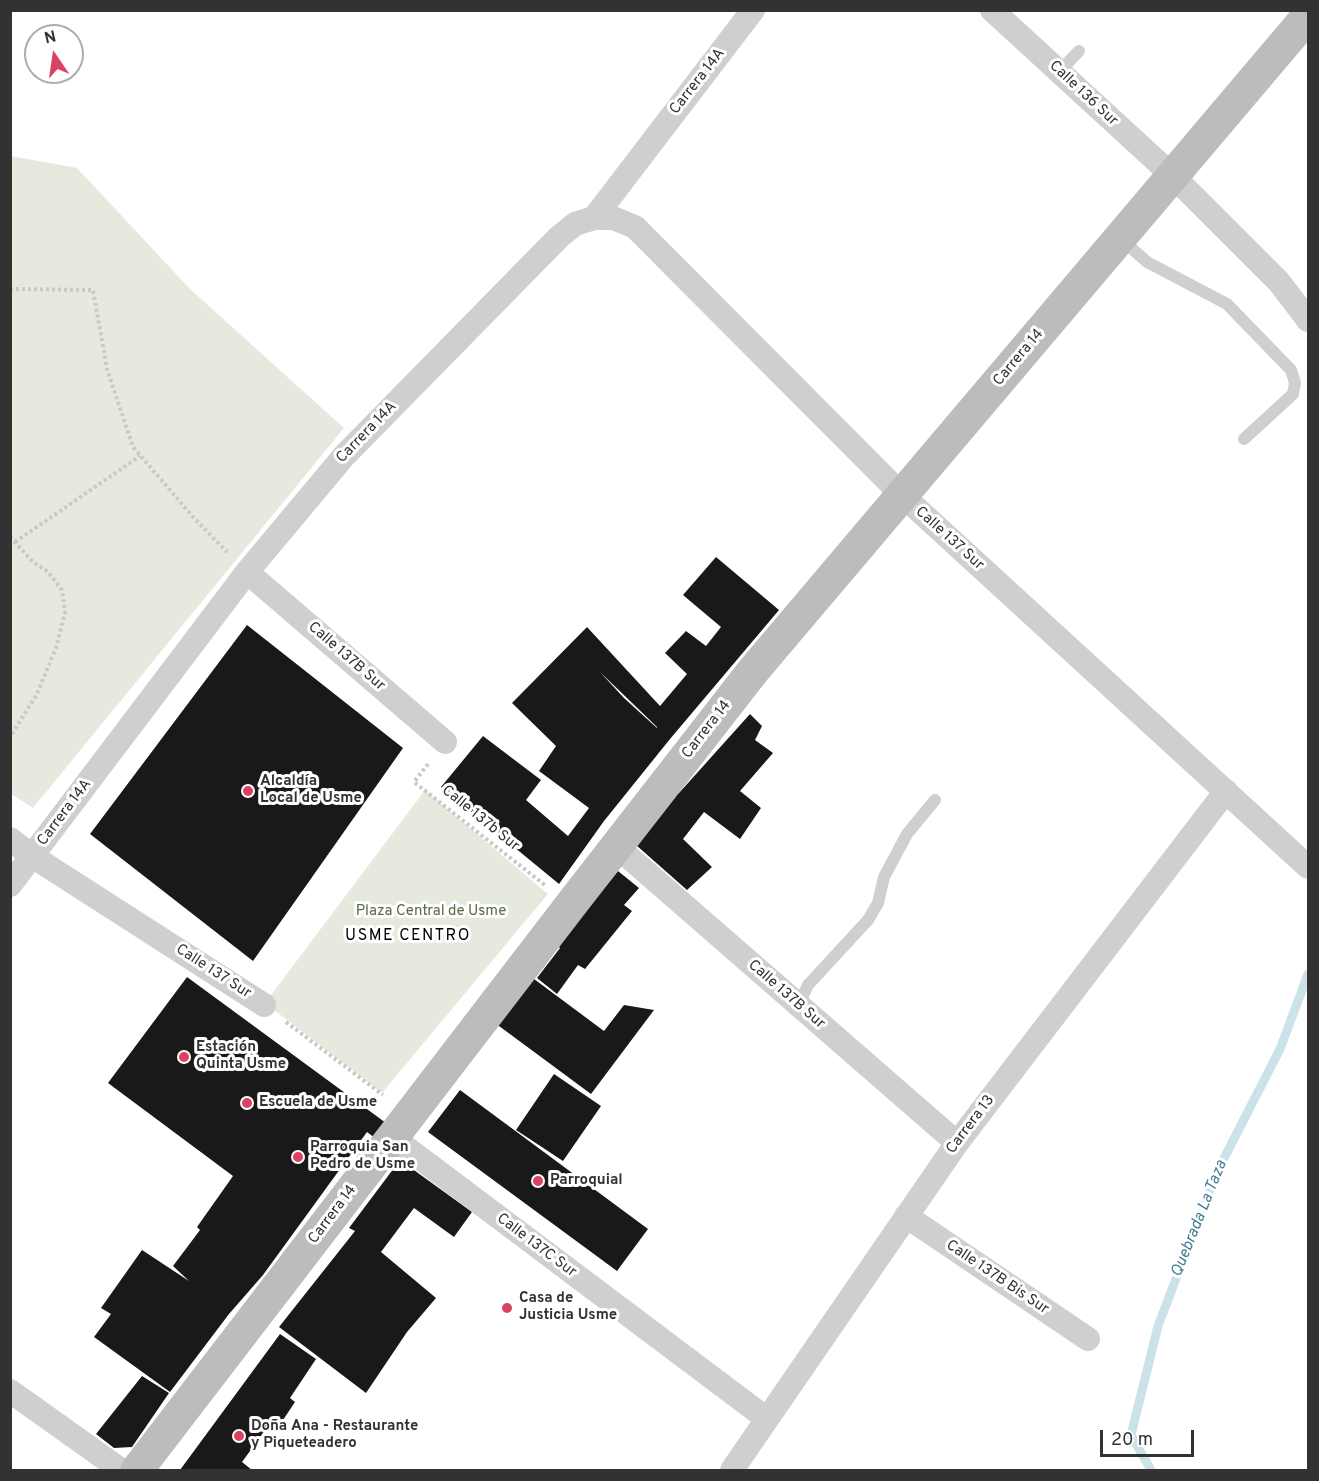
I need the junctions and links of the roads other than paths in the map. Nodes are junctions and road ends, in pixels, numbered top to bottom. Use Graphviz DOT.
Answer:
graph roads {
  1 [pos="753,10"];
  2 [pos="993,10"];
  3 [pos="1308,16"];
  4 [pos="1079,51"];
  5 [pos="1059,72"];
  6 [pos="1174,177"];
  7 [pos="594,218"];
  8 [pos="1120,238"];
  9 [pos="1308,320"];
  10 [pos="1245,439"];
  11 [pos="902,495"];
  12 [pos="247,572"];
  13 [pos="445,742"];
  14 [pos="1226,792"];
  15 [pos="935,801"];
  16 [pos="10,839"];
  17 [pos="616,846"];
  18 [pos="32,856"];
  19 [pos="1308,867"];
  20 [pos="10,885"];
  21 [pos="264,1005"];
  22 [pos="798,1006"];
  23 [pos="400,1126"];
  24 [pos="957,1143"];
  25 [pos="906,1216"];
  26 [pos="1088,1339"];
  27 [pos="10,1391"];
  28 [pos="767,1419"];
  29 [pos="121,1470"];
  30 [pos="137,1470"];
  31 [pos="732,1470"];
  1 -- 7 [label="street, Carrera 14A"];
  2 -- 5 [label="street, Calle 136 Sur"];
  3 -- 6 [label="street, Carrera 14"];
  4 -- 5 [label="lane"];
  5 -- 6 [label="street, Calle 136 Sur"];
  6 -- 8 [label="street, Carrera 14"];
  6 -- 9 [label="street, Calle 136 Sur"];
  7 -- 11 [label="street, Calle 137 Sur"];
  7 -- 12 [label="street, Carrera 14A"];
  8 -- 10 [label="lane"];
  8 -- 11 [label="street, Carrera 14"];
  11 -- 14 [label="street, Calle 137 Sur"];
  11 -- 17 [label="street, Carrera 14"];
  12 -- 13 [label="street, Calle 137B Sur"];
  12 -- 18 [label="street, Carrera 14A"];
  14 -- 19 [label="street, Calle 137 Sur"];
  14 -- 24 [label="street, Carrera 13"];
  15 -- 22 [label="lane"];
  16 -- 18 [label="street, Calle 137 Sur"];
  17 -- 22 [label="street, Calle 137B Sur"];
  17 -- 23 [label="street, Carrera 14"];
  18 -- 20 [label="street, Carrera 14A"];
  18 -- 21 [label="street, Calle 137 Sur"];
  22 -- 24 [label="street, Calle 137B Sur"];
  23 -- 28 [label="street, Calle 137C Sur"];
  23 -- 30 [label="street, Carrera 14"];
  24 -- 25 [label="street, Carrera 13"];
  25 -- 26 [label="street, Calle 137B Bis Sur"];
  25 -- 28 [label="street, Carrera 13"];
  27 -- 29 [label="street"];
  28 -- 31 [label="street, Carrera 13"];
}
